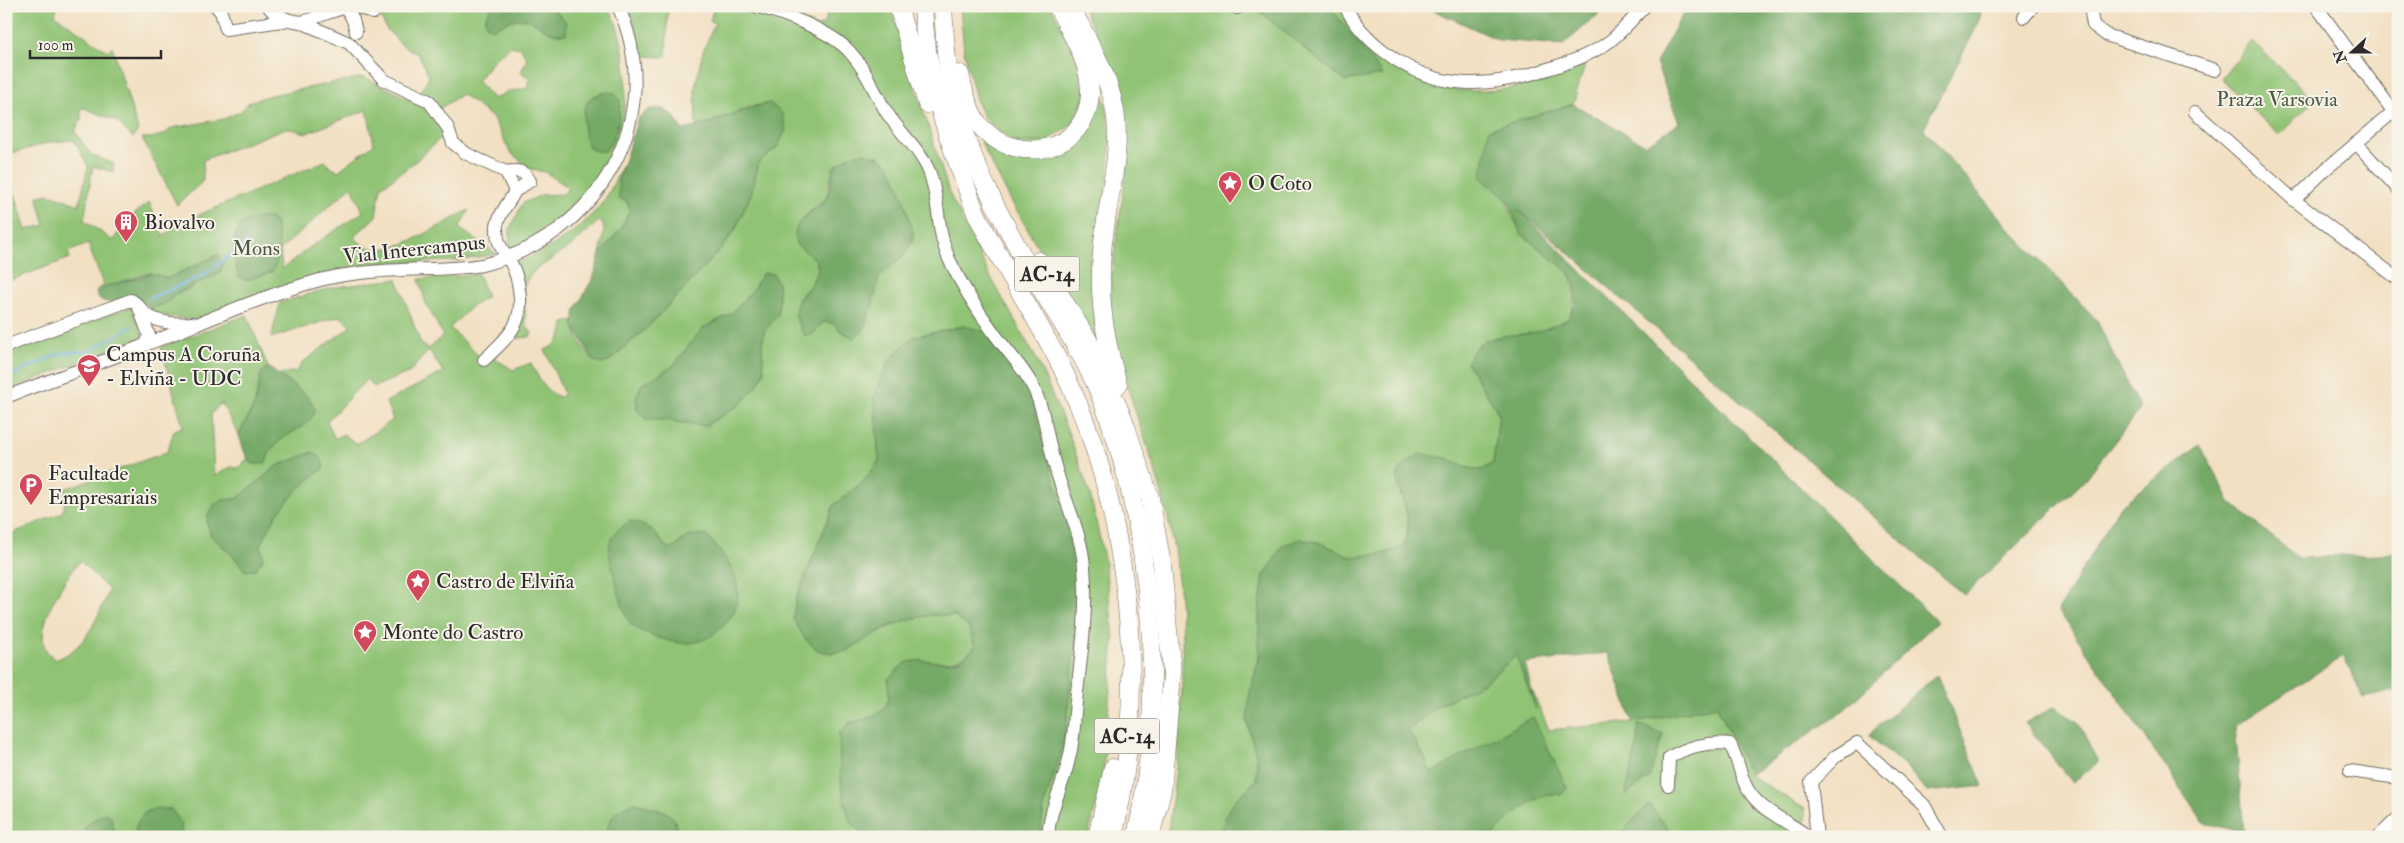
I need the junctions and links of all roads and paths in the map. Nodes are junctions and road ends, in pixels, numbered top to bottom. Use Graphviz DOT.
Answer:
graph roads {
  1 [pos="216,6"];
  2 [pos="268,6"];
  3 [pos="351,6"];
  4 [pos="618,6"];
  5 [pos="755,6"];
  6 [pos="898,6"];
  7 [pos="923,6"];
  8 [pos="943,6"];
  9 [pos="947,6"];
  10 [pos="1057,6"];
  11 [pos="1070,6"];
  12 [pos="1345,6"];
  13 [pos="1645,6"];
  14 [pos="2034,6"];
  15 [pos="2316,6"];
  16 [pos="2088,7"];
  17 [pos="374,13"];
  18 [pos="2024,17"];
  19 [pos="295,21"];
  20 [pos="356,32"];
  21 [pos="945,50"];
  22 [pos="2215,70"];
  23 [pos="2195,112"];
  24 [pos="2395,115"];
  25 [pos="2356,142"];
  26 [pos="506,172"];
  27 [pos="2398,189"];
  28 [pos="515,191"];
  29 [pos="2294,200"];
  30 [pos="979,218"];
  31 [pos="506,258"];
  32 [pos="2398,279"];
  33 [pos="136,303"];
  34 [pos="202,322"];
  35 [pos="146,345"];
  36 [pos="6,346"];
  37 [pos="484,360"];
  38 [pos="6,397"];
  39 [pos="1150,498"];
  40 [pos="1130,633"];
  41 [pos="2350,771"];
  42 [pos="2398,778"];
  43 [pos="1668,785"];
  44 [pos="1162,791"];
  45 [pos="2398,818"];
  46 [pos="1048,837"];
  47 [pos="1097,837"];
  48 [pos="1113,837"];
  49 [pos="1136,837"];
  50 [pos="1150,837"];
  51 [pos="1157,837"];
  52 [pos="1809,837"];
  53 [pos="1817,837"];
  54 [pos="1942,837"];
  55 [pos="2378,837"];
  1 -- 19 [label="street"];
  2 -- 19 [label="street"];
  3 -- 17 [label="street"];
  3 -- 19 [label="street"];
  3 -- 20 [label="street"];
  4 -- 31 [label="street, Vial Intercampus"];
  5 -- 46 [label="street"];
  6 -- 30 [label="highway"];
  7 -- 30 [label="highway, AC-14"];
  8 -- 21 [label="highway, AC-14"];
  9 -- 10 [label="highway"];
  11 -- 39 [label="highway"];
  12 -- 13 [label="street"];
  14 -- 18 [label="street"];
  15 -- 24 [label="street"];
  16 -- 22 [label="street"];
  19 -- 26 [label="street"];
  21 -- 39 [label="highway, AC-14"];
  21 -- 49 [label="highway, AC-14"];
  23 -- 29 [label="street"];
  24 -- 25 [label="street"];
  25 -- 27 [label="street"];
  25 -- 29 [label="street"];
  26 -- 28 [label="street"];
  26 -- 28 [label="street"];
  28 -- 31 [label="street"];
  29 -- 32 [label="street"];
  30 -- 40 [label="highway, AC-14"];
  31 -- 34 [label="street, Vial Intercampus"];
  31 -- 37 [label="street"];
  33 -- 34 [label="street"];
  33 -- 35 [label="street"];
  33 -- 36 [label="street"];
  34 -- 35 [label="street"];
  35 -- 38 [label="street"];
  39 -- 44 [label="highway, AC-14"];
  40 -- 47 [label="highway"];
  40 -- 48 [label="highway, AC-14"];
  41 -- 42 [label="street"];
  43 -- 52 [label="street"];
  44 -- 50 [label="highway, AC-14"];
  44 -- 51 [label="highway"];
  45 -- 55 [label="street"];
  53 -- 54 [label="street"];
}
